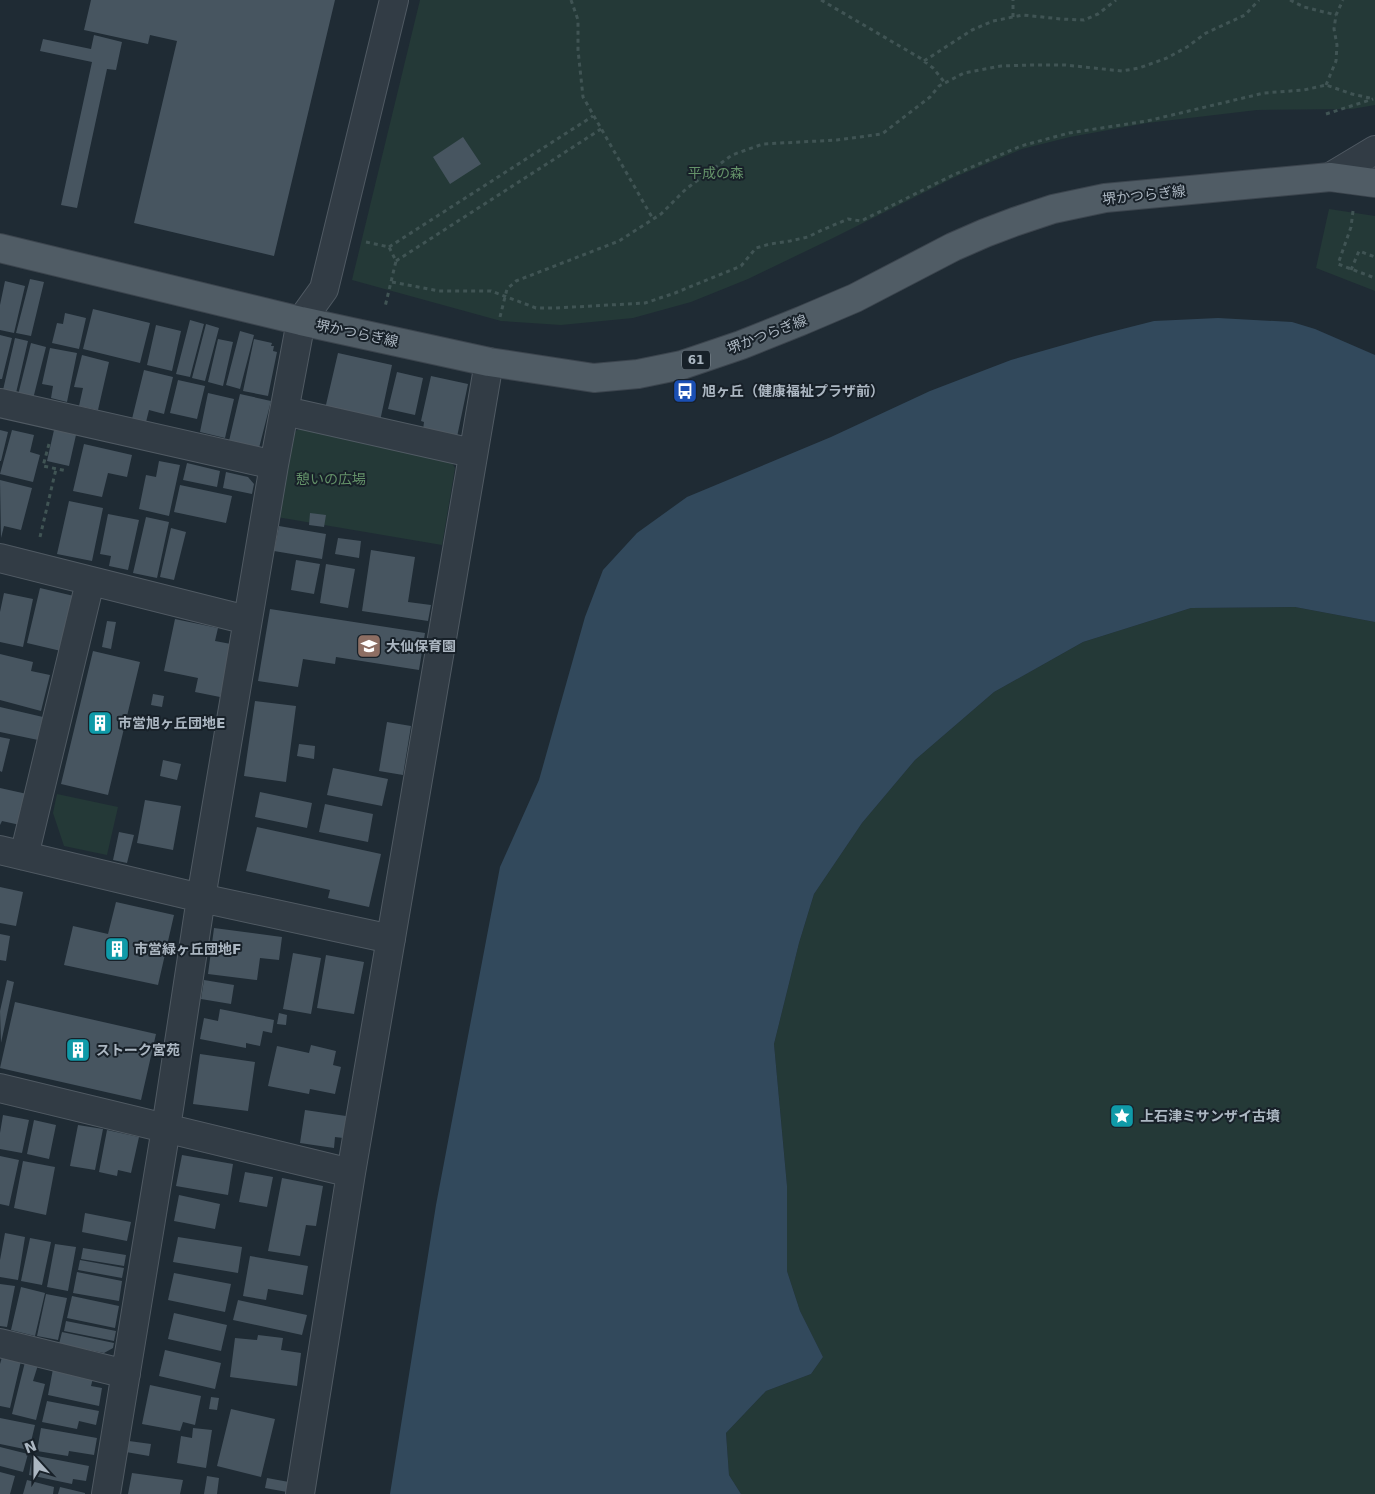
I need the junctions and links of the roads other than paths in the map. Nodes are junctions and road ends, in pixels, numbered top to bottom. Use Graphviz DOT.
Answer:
graph roads {
  1 [pos="394,0"];
  2 [pos="1375,150"];
  3 [pos="1330,178"];
  4 [pos="1375,183"];
  5 [pos="0,248"];
  6 [pos="301,320"];
  7 [pos="489,362"];
  8 [pos="0,403"];
  9 [pos="285,411"];
  10 [pos="472,453"];
  11 [pos="274,465"];
  12 [pos="0,558"];
  13 [pos="90,582"];
  14 [pos="247,620"];
  15 [pos="12,853"];
  16 [pos="201,898"];
  17 [pos="391,939"];
  18 [pos="0,1088"];
  19 [pos="166,1128"];
  20 [pos="351,1173"];
  21 [pos="0,1343"];
  22 [pos="126,1374"];
  23 [pos="106,1494"];
  24 [pos="300,1494"];
  1 -- 6 [label="street"];
  2 -- 3 [label="street"];
  3 -- 4 [label="main road, 堺かつらぎ線 / 61"];
  3 -- 7 [label="main road, 堺かつらぎ線 / 61"];
  5 -- 6 [label="main road, 堺かつらぎ線 / 61"];
  6 -- 7 [label="main road, 堺かつらぎ線 / 61"];
  6 -- 9 [label="street"];
  7 -- 10 [label="street"];
  8 -- 11 [label="street"];
  9 -- 10 [label="street"];
  9 -- 11 [label="street"];
  10 -- 17 [label="street"];
  11 -- 14 [label="street"];
  12 -- 13 [label="street"];
  13 -- 14 [label="street"];
  13 -- 15 [label="street"];
  14 -- 16 [label="street"];
  15 -- 16 [label="street"];
  16 -- 17 [label="street"];
  16 -- 19 [label="street"];
  17 -- 20 [label="street"];
  18 -- 19 [label="street"];
  19 -- 20 [label="street"];
  19 -- 22 [label="street"];
  20 -- 24 [label="street"];
  21 -- 22 [label="street"];
  22 -- 23 [label="street"];
}
